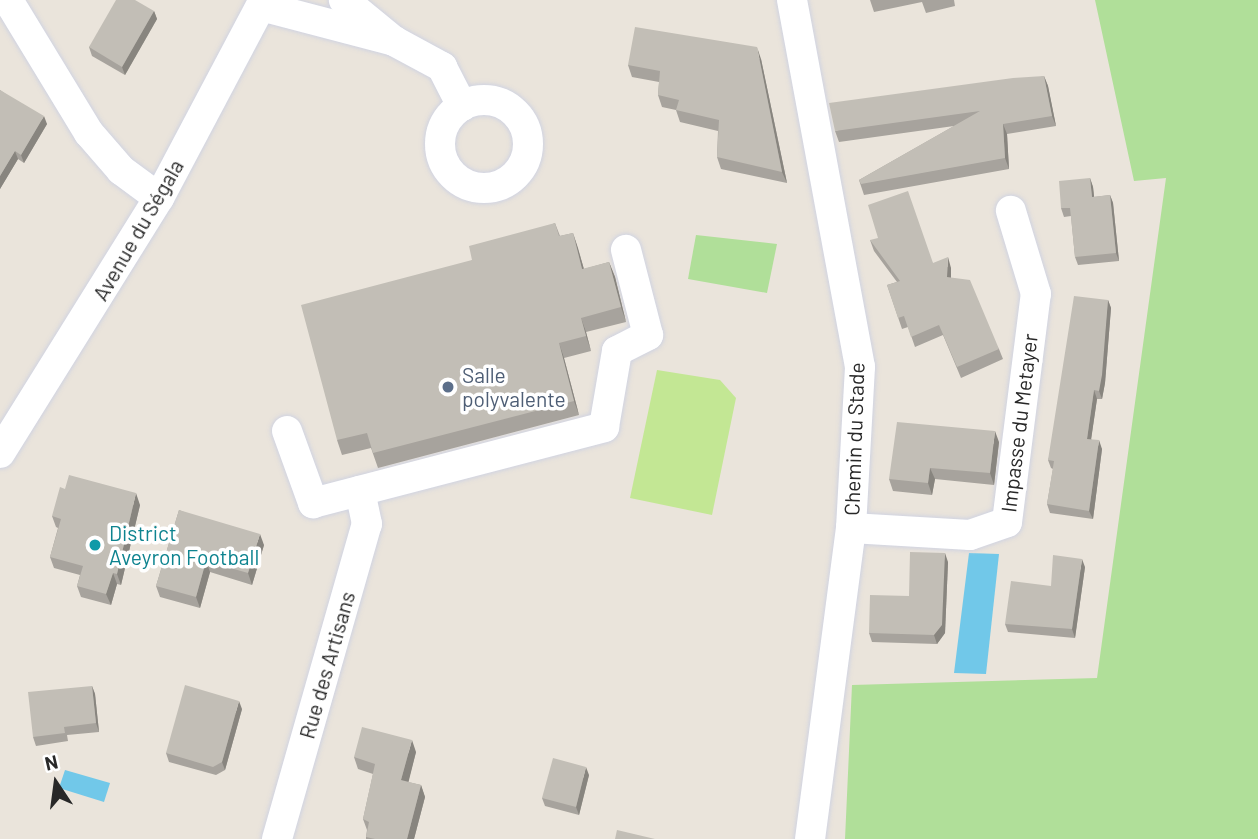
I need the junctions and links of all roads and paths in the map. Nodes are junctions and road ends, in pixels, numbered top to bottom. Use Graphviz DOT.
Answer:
graph roads {
  1 [pos="344,0"];
  2 [pos="792,0"];
  3 [pos="262,3"];
  4 [pos="7,16"];
  5 [pos="394,41"];
  6 [pos="462,106"];
  7 [pos="159,198"];
  8 [pos="1011,211"];
  9 [pos="626,250"];
  10 [pos="287,431"];
  11 [pos="0,453"];
  12 [pos="360,491"];
  13 [pos="851,528"];
  14 [pos="277,839"];
  15 [pos="810,839"];
  1 -- 5 [label="street"];
  2 -- 13 [label="street, Chemin du Stade"];
  3 -- 5 [label="street"];
  3 -- 7 [label="street, Avenue du Ségala"];
  4 -- 7 [label="street"];
  5 -- 6 [label="street"];
  7 -- 11 [label="street, Avenue du Ségala"];
  8 -- 13 [label="street, Impasse du Metayer"];
  9 -- 12 [label="street"];
  10 -- 12 [label="street"];
  12 -- 14 [label="street, Rue des Artisans"];
  13 -- 15 [label="street, Chemin du Stade"];
}
